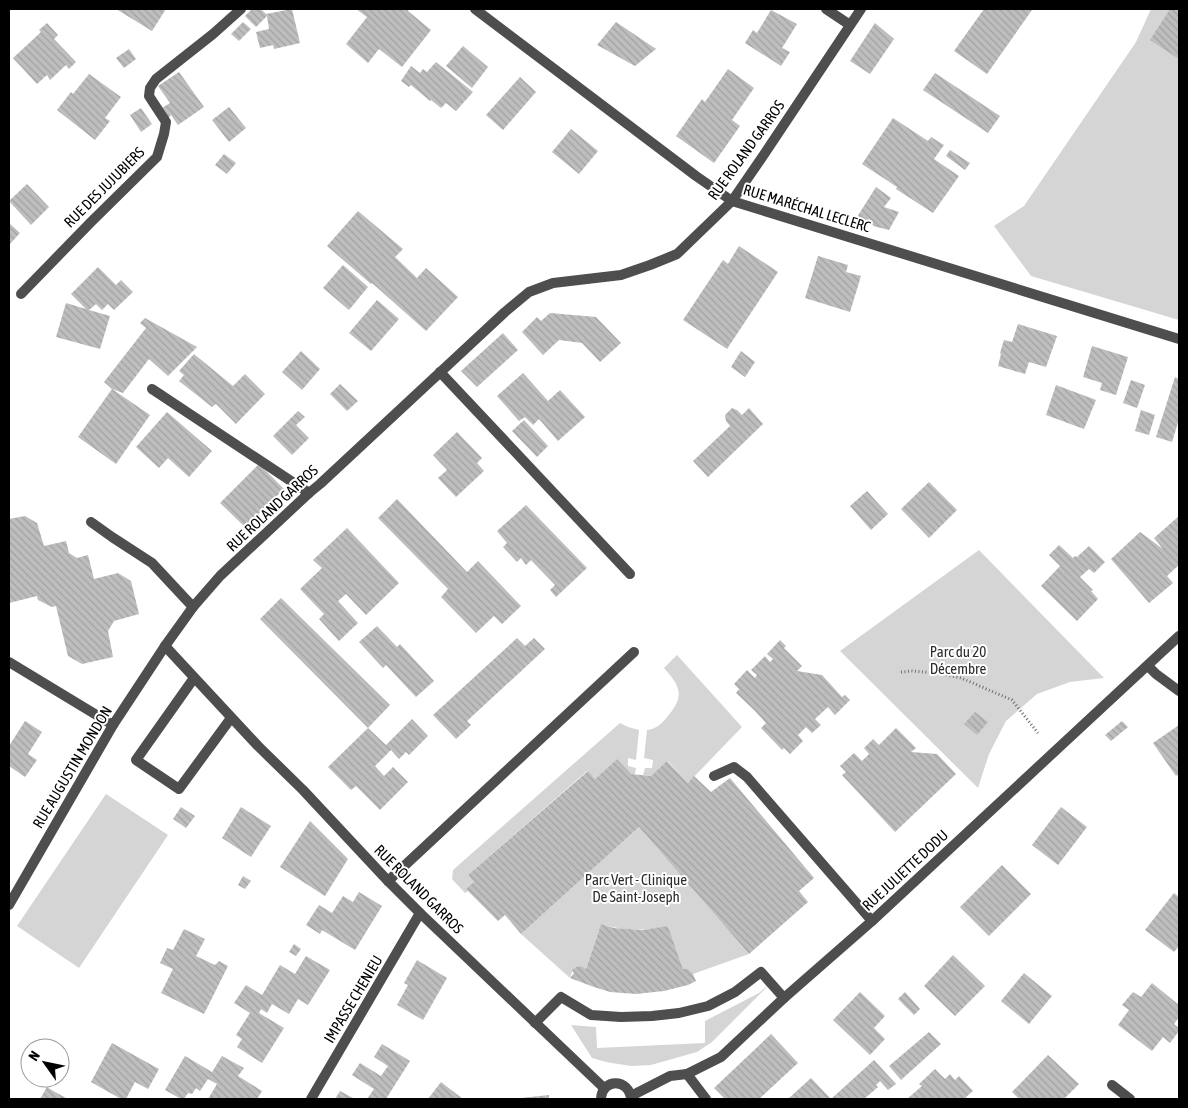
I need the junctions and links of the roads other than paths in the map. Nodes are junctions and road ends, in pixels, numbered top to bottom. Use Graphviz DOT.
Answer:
graph roads {
  1 [pos="241,9"];
  2 [pos="475,9"];
  3 [pos="826,9"];
  4 [pos="861,9"];
  5 [pos="850,25"];
  6 [pos="732,201"];
  7 [pos="21,294"];
  8 [pos="1179,339"];
  9 [pos="440,372"];
  10 [pos="152,389"];
  11 [pos="309,493"];
  12 [pos="91,522"];
  13 [pos="630,574"];
  14 [pos="193,607"];
  15 [pos="1179,636"];
  16 [pos="165,646"];
  17 [pos="634,652"];
  18 [pos="9,662"];
  19 [pos="1148,666"];
  20 [pos="194,678"];
  21 [pos="1179,691"];
  22 [pos="231,718"];
  23 [pos="113,725"];
  24 [pos="714,776"];
  25 [pos="388,881"];
  26 [pos="9,905"];
  27 [pos="420,913"];
  28 [pos="872,921"];
  29 [pos="784,998"];
  30 [pos="535,1023"];
  31 [pos="686,1074"];
  32 [pos="1112,1086"];
  33 [pos="604,1088"];
  34 [pos="631,1097"];
  35 [pos="311,1099"];
  36 [pos="601,1099"];
  37 [pos="706,1099"];
  38 [pos="1130,1099"];
  1 -- 7 [label="street, RUE DES JUJUBIERS"];
  2 -- 6 [label="street, RUE MARÉCHAL LECLERC"];
  3 -- 5 [label="street"];
  4 -- 5 [label="street, RUE ROLAND GARROS"];
  5 -- 6 [label="street, RUE ROLAND GARROS"];
  6 -- 8 [label="street, RUE MARÉCHAL LECLERC"];
  6 -- 9 [label="street, RUE ROLAND GARROS"];
  9 -- 11 [label="street, RUE ROLAND GARROS"];
  9 -- 13 [label="street"];
  10 -- 11 [label="street"];
  11 -- 14 [label="street, RUE ROLAND GARROS"];
  12 -- 14 [label="street"];
  14 -- 16 [label="street, RUE ROLAND GARROS"];
  15 -- 19 [label="street, RUE JULIETTE DODU"];
  16 -- 20 [label="street, RUE ROLAND GARROS"];
  16 -- 23 [label="street, RUE AUGUSTIN MONDON"];
  17 -- 25 [label="street"];
  18 -- 23 [label="street"];
  19 -- 21 [label="street"];
  19 -- 28 [label="street, RUE JULIETTE DODU"];
  20 -- 22 [label="street, RUE ROLAND GARROS"];
  20 -- 22 [label="street"];
  22 -- 25 [label="street, RUE ROLAND GARROS"];
  23 -- 26 [label="street, RUE AUGUSTIN MONDON"];
  24 -- 28 [label="street"];
  25 -- 27 [label="street, RUE ROLAND GARROS"];
  27 -- 30 [label="street, RUE ROLAND GARROS"];
  27 -- 35 [label="street, IMPASSE CHENIEU"];
  28 -- 29 [label="street, RUE JULIETTE DODU"];
  29 -- 30 [label="street"];
  29 -- 31 [label="street, RUE JULIETTE DODU"];
  30 -- 33 [label="street, RUE ROLAND GARROS"];
  31 -- 34 [label="street, RUE JULIETTE DODU"];
  31 -- 37 [label="street"];
  32 -- 38 [label="street"];
  33 -- 34 [label="street"];
  33 -- 36 [label="street"];
}
